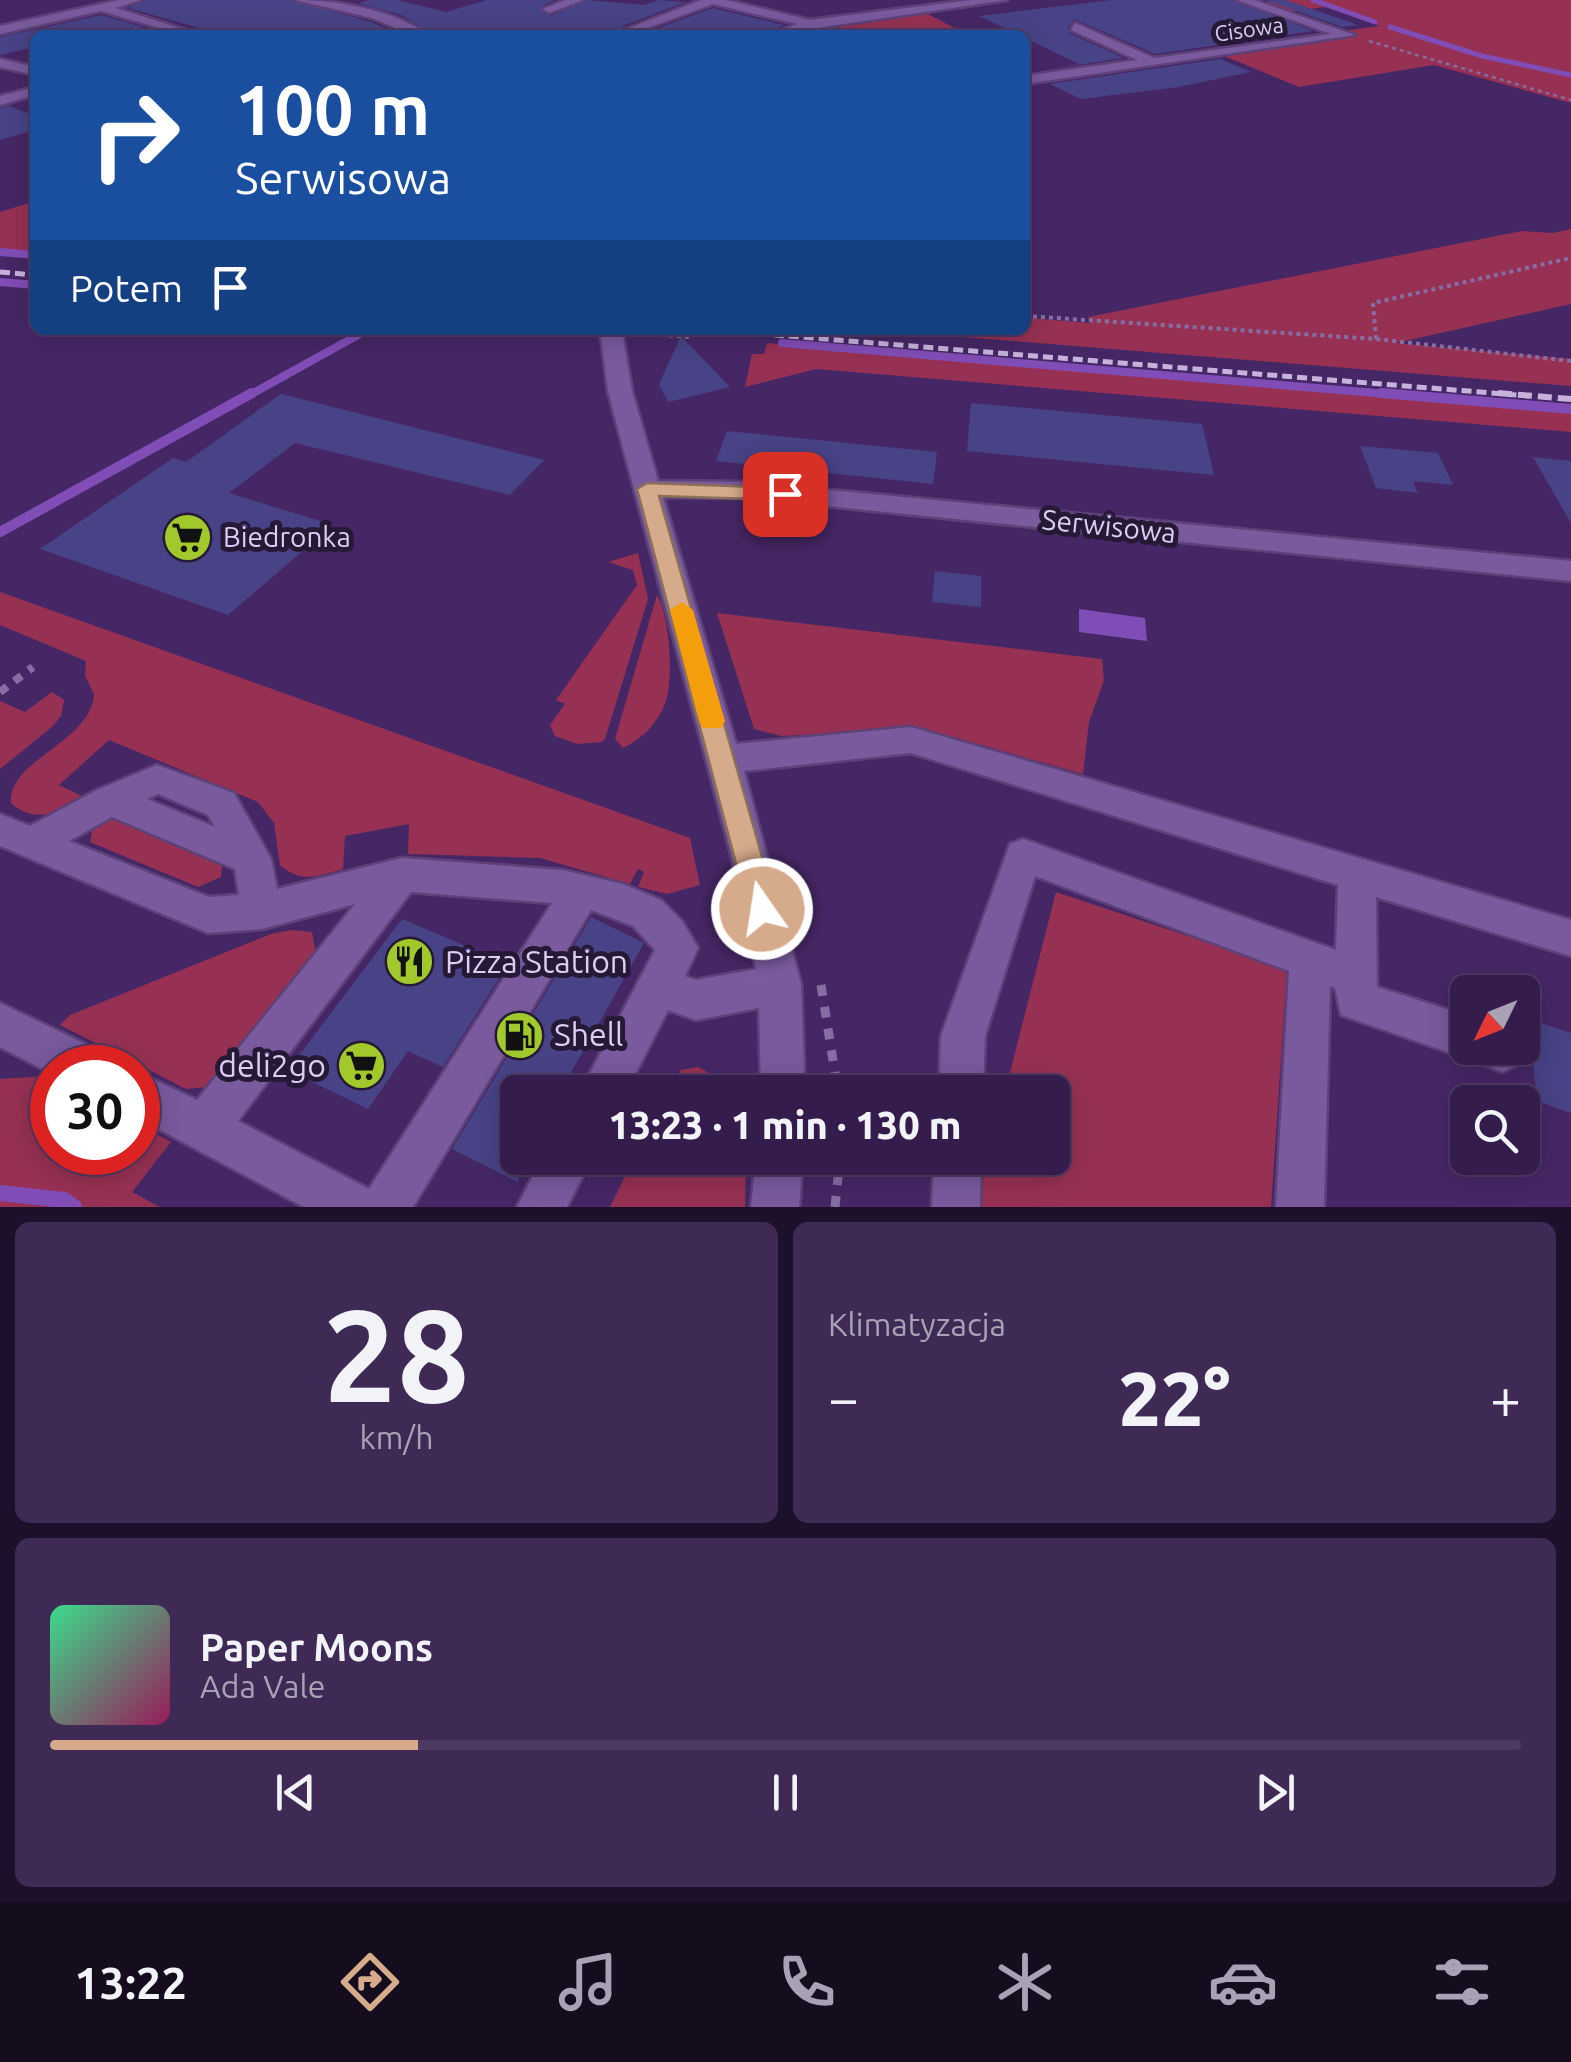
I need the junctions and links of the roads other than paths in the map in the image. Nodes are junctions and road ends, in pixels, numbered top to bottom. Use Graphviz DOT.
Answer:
graph roads {
  1 [pos="301,0"];
  2 [pos="577,0"];
  3 [pos="712,0"];
  4 [pos="1001,0"];
  5 [pos="1243,0"];
  6 [pos="125,1"];
  7 [pos="732,2"];
  8 [pos="101,8"];
  9 [pos="549,9"];
  10 [pos="808,23"];
  11 [pos="1075,28"];
  12 [pos="0,30"];
  13 [pos="178,30"];
  14 [pos="411,30"];
  15 [pos="630,30"];
  16 [pos="789,30"];
  17 [pos="835,30"];
  18 [pos="1154,63"];
  19 [pos="0,64"];
  20 [pos="30,69"];
  21 [pos="1030,79"];
  22 [pos="30,92"];
  23 [pos="0,101"];
  24 [pos="612,335"];
  25 [pos="647,489"];
  26 [pos="1571,571"];
  27 [pos="724,758"];
  28 [pos="16,837"];
  29 [pos="1358,874"];
  30 [pos="402,876"];
  31 [pos="582,890"];
  32 [pos="262,911"];
  33 [pos="1571,938"];
  34 [pos="1310,960"];
  35 [pos="1356,977"];
  36 [pos="780,984"];
  37 [pos="658,986"];
  38 [pos="0,1024"];
  39 [pos="1450,1032"];
  40 [pos="41,1045"];
  41 [pos="611,1075"];
  42 [pos="783,1075"];
  43 [pos="962,1075"];
  44 [pos="160,1105"];
  45 [pos="204,1128"];
  46 [pos="559,1175"];
  47 [pos="778,1175"];
  48 [pos="957,1175"];
  49 [pos="353,1207"];
  50 [pos="386,1207"];
  51 [pos="541,1207"];
  52 [pos="775,1207"];
  53 [pos="956,1207"];
  54 [pos="1300,1207"];
  1 -- 14 [label="street"];
  2 -- 9 [label="street"];
  3 -- 7 [label="street"];
  3 -- 15 [label="street"];
  4 -- 10 [label="street"];
  5 -- 18 [label="street, Cisowa"];
  6 -- 8 [label="street"];
  7 -- 10 [label="street"];
  8 -- 12 [label="street"];
  8 -- 13 [label="street"];
  10 -- 16 [label="street"];
  10 -- 17 [label="street"];
  11 -- 18 [label="street"];
  18 -- 21 [label="street, Cisowa"];
  19 -- 20 [label="street"];
  22 -- 23 [label="street"];
  24 -- 25 [label="street"];
  25 -- 26 [label="street, Serwisowa"];
  25 -- 27 [label="street"];
  27 -- 29 [label="street"];
  27 -- 36 [label="street"];
  28 -- 32 [label="street"];
  28 -- 32 [label="street"];
  29 -- 33 [label="street"];
  29 -- 35 [label="street"];
  30 -- 31 [label="street"];
  30 -- 32 [label="street"];
  30 -- 45 [label="street"];
  31 -- 37 [label="street"];
  31 -- 50 [label="street"];
  34 -- 35 [label="street"];
  34 -- 43 [label="street"];
  34 -- 54 [label="street"];
  35 -- 39 [label="street"];
  36 -- 37 [label="street"];
  36 -- 42 [label="street"];
  37 -- 41 [label="street"];
  38 -- 40 [label="street"];
  44 -- 45 [label="street"];
  45 -- 49 [label="street"];
  46 -- 51 [label="street"];
  47 -- 52 [label="street"];
  48 -- 53 [label="street"];
}
